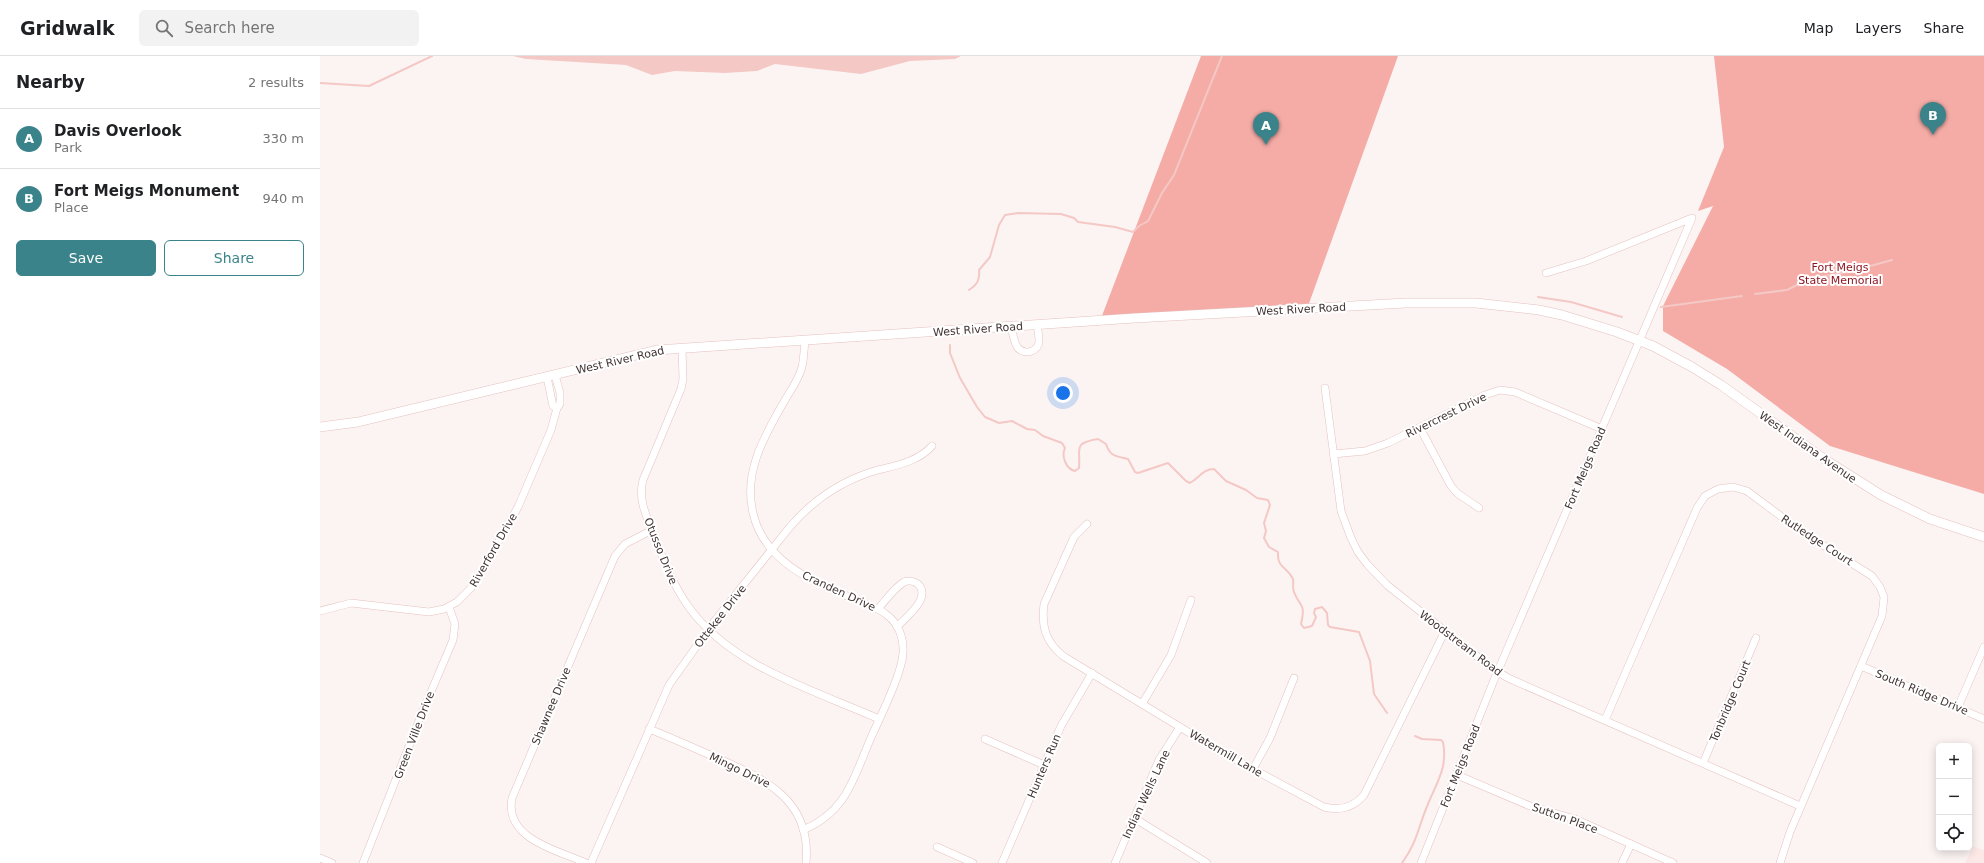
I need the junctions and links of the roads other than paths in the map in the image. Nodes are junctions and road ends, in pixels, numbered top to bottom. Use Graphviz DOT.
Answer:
graph roads {
  1 [pos="1546,273"];
  2 [pos="1037,325"];
  3 [pos="1011,327"];
  4 [pos="805,340"];
  5 [pos="1639,340"];
  6 [pos="682,348"];
  7 [pos="551,376"];
  8 [pos="1325,388"];
  9 [pos="320,427"];
  10 [pos="1420,428"];
  11 [pos="1602,429"];
  12 [pos="932,446"];
  13 [pos="1333,454"];
  14 [pos="1478,508"];
  15 [pos="1086,524"];
  16 [pos="652,530"];
  17 [pos="1984,537"];
  18 [pos="771,550"];
  19 [pos="1191,600"];
  20 [pos="449,607"];
  21 [pos="878,609"];
  22 [pos="320,611"];
  23 [pos="897,627"];
  24 [pos="708,630"];
  25 [pos="1444,631"];
  26 [pos="1756,638"];
  27 [pos="1984,647"];
  28 [pos="1861,666"];
  29 [pos="1497,672"];
  30 [pos="1092,673"];
  31 [pos="1294,678"];
  32 [pos="1142,704"];
  33 [pos="1958,707"];
  34 [pos="879,719"];
  35 [pos="1984,719"];
  36 [pos="1606,720"];
  37 [pos="1180,727"];
  38 [pos="649,729"];
  39 [pos="985,739"];
  40 [pos="1703,763"];
  41 [pos="1044,765"];
  42 [pos="1253,769"];
  43 [pos="1457,775"];
  44 [pos="1800,806"];
  45 [pos="1134,818"];
  46 [pos="803,830"];
  47 [pos="1631,844"];
  48 [pos="937,847"];
  49 [pos="320,858"];
  50 [pos="332,863"];
  51 [pos="364,863"];
  52 [pos="586,863"];
  53 [pos="591,863"];
  54 [pos="806,863"];
  55 [pos="973,863"];
  56 [pos="1002,863"];
  57 [pos="1115,863"];
  58 [pos="1207,863"];
  59 [pos="1421,863"];
  60 [pos="1622,863"];
  61 [pos="1673,863"];
  62 [pos="1780,863"];
  1 -- 5 [label="street, Fort Meigs Road"];
  2 -- 3 [label="main road, West River Road"];
  2 -- 3 [label="street"];
  2 -- 5 [label="main road, West River Road"];
  3 -- 4 [label="main road, West River Road"];
  4 -- 6 [label="main road, West River Road"];
  4 -- 18 [label="street, Cranden Drive"];
  5 -- 11 [label="street, Fort Meigs Road"];
  5 -- 17 [label="main road, West Indiana Avenue"];
  6 -- 7 [label="main road, West River Road"];
  6 -- 16 [label="street, Otusso Drive"];
  7 -- 9 [label="main road, West River Road"];
  7 -- 20 [label="street, Riverford Drive"];
  8 -- 13 [label="street, Woodstream Road"];
  10 -- 11 [label="street, Rivercrest Drive"];
  10 -- 13 [label="street, Rivercrest Drive"];
  10 -- 14 [label="street"];
  11 -- 29 [label="street, Fort Meigs Road"];
  12 -- 18 [label="street, Ottekee Drive"];
  13 -- 25 [label="street, Woodstream Road"];
  15 -- 30 [label="street, Watermill Lane"];
  16 -- 24 [label="street, Otusso Drive"];
  16 -- 52 [label="street, Shawnee Drive"];
  18 -- 21 [label="street, Cranden Drive"];
  18 -- 24 [label="street, Ottekee Drive"];
  19 -- 32 [label="street"];
  20 -- 22 [label="street, Riverford Drive"];
  20 -- 51 [label="street, Green Ville Drive"];
  21 -- 23 [label="street, Cranden Drive"];
  21 -- 23 [label="street"];
  23 -- 34 [label="street, Cranden Drive"];
  24 -- 34 [label="street, Otusso Drive"];
  24 -- 38 [label="street, Ottekee Drive"];
  25 -- 29 [label="street, Woodstream Road"];
  25 -- 42 [label="street, Watermill Lane"];
  26 -- 40 [label="street, Tonbridge Court"];
  27 -- 33 [label="street"];
  28 -- 33 [label="street, South Ridge Drive"];
  28 -- 36 [label="street, Rutledge Court"];
  28 -- 44 [label="street, Rutledge Court"];
  29 -- 36 [label="street, Woodstream Road"];
  29 -- 43 [label="street, Fort Meigs Road"];
  30 -- 32 [label="street, Watermill Lane"];
  30 -- 41 [label="street, Hunters Run"];
  31 -- 42 [label="street"];
  32 -- 37 [label="street, Watermill Lane"];
  33 -- 35 [label="street, South Ridge Drive"];
  34 -- 46 [label="street, Cranden Drive"];
  36 -- 40 [label="street, Woodstream Road"];
  37 -- 42 [label="street, Watermill Lane"];
  37 -- 45 [label="street, Indian Wells Lane"];
  38 -- 46 [label="street, Mingo Drive"];
  38 -- 53 [label="street, Ottekee Drive"];
  39 -- 41 [label="street"];
  40 -- 44 [label="street, Woodstream Road"];
  41 -- 56 [label="street, Hunters Run"];
  43 -- 47 [label="street, Sutton Place"];
  43 -- 59 [label="street, Fort Meigs Road"];
  44 -- 62 [label="street, Rutledge Court"];
  45 -- 57 [label="street, Indian Wells Lane"];
  45 -- 58 [label="street"];
  46 -- 54 [label="street, Mingo Drive"];
  47 -- 60 [label="street"];
  47 -- 61 [label="street, Sutton Place"];
  48 -- 55 [label="street"];
  49 -- 50 [label="street"];
}
